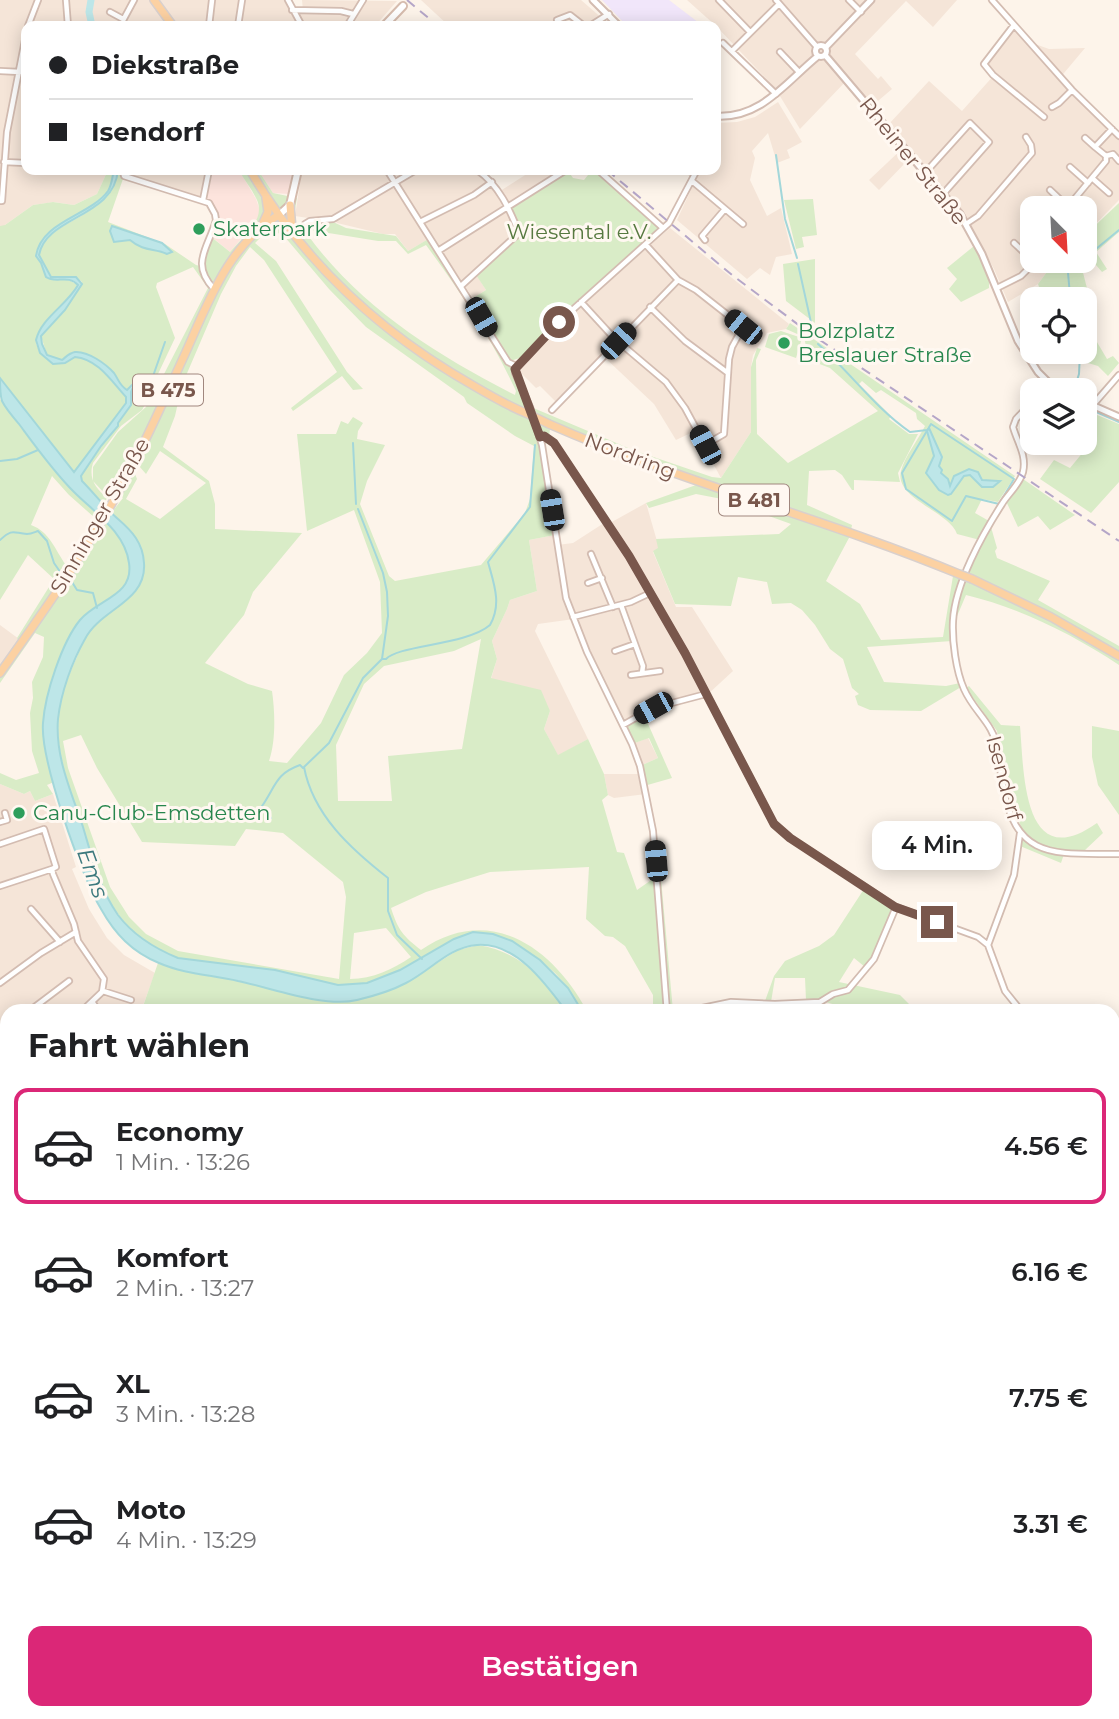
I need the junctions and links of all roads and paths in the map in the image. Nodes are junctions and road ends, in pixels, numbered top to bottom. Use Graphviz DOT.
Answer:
graph roads {
  1 [pos="38,0"];
  2 [pos="66,0"];
  3 [pos="134,0"];
  4 [pos="155,0"];
  5 [pos="212,0"];
  6 [pos="242,0"];
  7 [pos="288,0"];
  8 [pos="363,0"];
  9 [pos="593,0"];
  10 [pos="719,0"];
  11 [pos="849,0"];
  12 [pos="871,0"];
  13 [pos="992,0"];
  14 [pos="778,2"];
  15 [pos="402,6"];
  16 [pos="292,10"];
  17 [pos="110,12"];
  18 [pos="861,12"];
  19 [pos="354,14"];
  20 [pos="609,14"];
  21 [pos="123,19"];
  22 [pos="557,20"];
  23 [pos="30,21"];
  24 [pos="68,21"];
  25 [pos="170,21"];
  26 [pos="210,21"];
  27 [pos="239,21"];
  28 [pos="299,21"];
  29 [pos="350,21"];
  30 [pos="388,21"];
  31 [pos="578,21"];
  32 [pos="598,21"];
  33 [pos="615,21"];
  34 [pos="1014,25"];
  35 [pos="750,32"];
  36 [pos="723,43"];
  37 [pos="817,47"];
  38 [pos="826,47"];
  39 [pos="732,51"];
  40 [pos="780,52"];
  41 [pos="822,55"];
  42 [pos="21,68"];
  43 [pos="0,71"];
  44 [pos="20,72"];
  45 [pos="799,72"];
  46 [pos="1072,90"];
  47 [pos="776,94"];
  48 [pos="1052,107"];
  49 [pos="721,116"];
  50 [pos="1044,117"];
  51 [pos="1112,129"];
  52 [pos="1119,136"];
  53 [pos="1026,137"];
  54 [pos="1085,138"];
  55 [pos="1095,147"];
  56 [pos="1106,156"];
  57 [pos="1119,161"];
  58 [pos="4,162"];
  59 [pos="21,163"];
  60 [pos="1070,167"];
  61 [pos="925,173"];
  62 [pos="124,175"];
  63 [pos="208,175"];
  64 [pos="253,175"];
  65 [pos="297,175"];
  66 [pos="390,175"];
  67 [pos="408,175"];
  68 [pos="483,175"];
  69 [pos="558,175"];
  70 [pos="604,175"];
  71 [pos="695,175"];
  72 [pos="1090,180"];
  73 [pos="692,181"];
  74 [pos="492,182"];
  75 [pos="395,184"];
  76 [pos="1050,190"];
  77 [pos="1109,193"];
  78 [pos="943,194"];
  79 [pos="1057,196"];
  80 [pos="1077,196"];
  81 [pos="266,197"];
  82 [pos="203,200"];
  83 [pos="1,201"];
  84 [pos="290,205"];
  85 [pos="508,207"];
  86 [pos="725,209"];
  87 [pos="279,215"];
  88 [pos="420,222"];
  89 [pos="305,224"];
  90 [pos="743,224"];
  91 [pos="967,224"];
  92 [pos="663,228"];
  93 [pos="258,230"];
  94 [pos="292,230"];
  95 [pos="705,240"];
  96 [pos="1014,243"];
  97 [pos="646,245"];
  98 [pos="1020,248"];
  99 [pos="438,251"];
  100 [pos="1024,273"];
  101 [pos="678,280"];
  102 [pos="461,286"];
  103 [pos="997,288"];
  104 [pos="215,290"];
  105 [pos="581,302"];
  106 [pos="650,307"];
  107 [pos="618,341"];
  108 [pos="516,366"];
  109 [pos="728,373"];
  110 [pos="1119,375"];
  111 [pos="1044,378"];
  112 [pos="1097,399"];
  113 [pos="1097,407"];
  114 [pos="552,410"];
  115 [pos="1020,414"];
  116 [pos="1119,417"];
  117 [pos="540,437"];
  118 [pos="1020,443"];
  119 [pos="1023,455"];
  120 [pos="591,554"];
  121 [pos="602,578"];
  122 [pos="588,583"];
  123 [pos="650,593"];
  124 [pos="621,605"];
  125 [pos="612,607"];
  126 [pos="573,617"];
  127 [pos="635,645"];
  128 [pos="615,651"];
  129 [pos="1119,656"];
  130 [pos="660,671"];
  131 [pos="0,673"];
  132 [pos="642,673"];
  133 [pos="631,675"];
  134 [pos="706,694"];
  135 [pos="623,725"];
  136 [pos="5,813"];
  137 [pos="0,822"];
  138 [pos="1020,832"];
  139 [pos="0,844"];
  140 [pos="1119,854"];
  141 [pos="52,869"];
  142 [pos="0,887"];
  143 [pos="895,907"];
  144 [pos="31,909"];
  145 [pos="76,932"];
  146 [pos="61,942"];
  147 [pos="988,945"];
  148 [pos="69,981"];
  149 [pos="0,983"];
  150 [pos="103,990"];
  151 [pos="131,1000"];
  152 [pos="93,1003"];
  153 [pos="39,1004"];
  154 [pos="666,1004"];
  155 [pos="721,1004"];
  156 [pos="775,1004"];
  157 [pos="775,1004"];
  158 [pos="1016,1004"];
  1 -- 23 [label="street"];
  2 -- 24 [label="street"];
  3 -- 21 [label="street"];
  4 -- 25 [label="main road"];
  5 -- 26 [label="street"];
  6 -- 27 [label="street"];
  7 -- 16 [label="street"];
  8 -- 19 [label="street"];
  9 -- 20 [label="street"];
  10 -- 35 [label="street"];
  11 -- 18 [label="street"];
  12 -- 18 [label="street"];
  13 -- 34 [label="street"];
  14 -- 35 [label="street"];
  14 -- 37 [label="street"];
  15 -- 30 [label="main road"];
  16 -- 19 [label="street"];
  16 -- 28 [label="street"];
  17 -- 21 [label="street"];
  18 -- 38 [label="street"];
  19 -- 29 [label="street"];
  20 -- 32 [label="street"];
  20 -- 33 [label="street"];
  22 -- 31 [label="street"];
  34 -- 46 [label="street"];
  34 -- 50 [label="street"];
  35 -- 39 [label="street"];
  36 -- 39 [label="street"];
  37 -- 38 [label="street"];
  37 -- 41 [label="street"];
  38 -- 41 [label="street"];
  39 -- 47 [label="street"];
  40 -- 45 [label="street"];
  41 -- 45 [label="street"];
  41 -- 61 [label="street, Rheiner Straße"];
  42 -- 44 [label="street"];
  43 -- 44 [label="street"];
  44 -- 58 [label="street"];
  45 -- 47 [label="street"];
  46 -- 48 [label="street"];
  46 -- 51 [label="street"];
  47 -- 49 [label="street"];
  51 -- 52 [label="street"];
  51 -- 55 [label="street"];
  53 -- 91 [label="street"];
  54 -- 55 [label="street"];
  55 -- 56 [label="street"];
  56 -- 57 [label="street"];
  56 -- 72 [label="street"];
  58 -- 59 [label="street"];
  58 -- 83 [label="street"];
  60 -- 72 [label="street"];
  61 -- 78 [label="street, Rheiner Straße"];
  61 -- 78 [label="street"];
  62 -- 82 [label="street"];
  63 -- 82 [label="street"];
  64 -- 81 [label="main road, Nordring / B 481"];
  65 -- 84 [label="main road"];
  66 -- 75 [label="street"];
  67 -- 75 [label="street"];
  68 -- 74 [label="street"];
  69 -- 85 [label="street"];
  70 -- 92 [label="street"];
  71 -- 73 [label="street"];
  72 -- 77 [label="street"];
  72 -- 80 [label="street"];
  73 -- 86 [label="street"];
  73 -- 92 [label="street"];
  74 -- 85 [label="street"];
  74 -- 88 [label="street"];
  75 -- 88 [label="street"];
  75 -- 89 [label="street"];
  76 -- 79 [label="street"];
  78 -- 91 [label="street, Rheiner Straße"];
  81 -- 87 [label="main road, Nordring / B 481"];
  81 -- 93 [label="main road, B 475"];
  82 -- 104 [label="street"];
  84 -- 87 [label="main road"];
  84 -- 94 [label="main road"];
  85 -- 99 [label="street"];
  85 -- 102 [label="street"];
  86 -- 90 [label="street"];
  86 -- 95 [label="street"];
  87 -- 93 [label="main road, Sinninger Straße / B 475"];
  87 -- 94 [label="main road, Nordring / B 481"];
  88 -- 99 [label="street"];
  91 -- 103 [label="street, Rheiner Straße"];
  92 -- 97 [label="street"];
  93 -- 104 [label="main road, Sinninger Straße / B 475"];
  94 -- 129 [label="main road, Nordring / B 481, bridge"];
  96 -- 98 [label="street"];
  97 -- 101 [label="street"];
  97 -- 105 [label="street"];
  99 -- 102 [label="street"];
  100 -- 103 [label="street"];
  101 -- 106 [label="street"];
  101 -- 109 [label="street"];
  102 -- 108 [label="street"];
  103 -- 111 [label="street, Rheiner Straße"];
  104 -- 131 [label="main road, Sinninger Straße / B 475"];
  105 -- 107 [label="street"];
  105 -- 108 [label="street"];
  106 -- 107 [label="street"];
  106 -- 109 [label="street"];
  107 -- 109 [label="street"];
  107 -- 114 [label="street"];
  108 -- 117 [label="street"];
  110 -- 112 [label="street"];
  113 -- 116 [label="street"];
  115 -- 118 [label="street, Isendorf"];
  117 -- 123 [label="street"];
  117 -- 126 [label="street"];
  119 -- 138 [label="street, Isendorf"];
  120 -- 121 [label="street"];
  121 -- 122 [label="street"];
  121 -- 125 [label="street"];
  123 -- 124 [label="street"];
  123 -- 134 [label="street"];
  124 -- 125 [label="street"];
  124 -- 127 [label="street"];
  125 -- 126 [label="street"];
  126 -- 135 [label="street"];
  127 -- 128 [label="street"];
  127 -- 132 [label="street"];
  130 -- 132 [label="street"];
  132 -- 133 [label="street"];
  134 -- 135 [label="street"];
  134 -- 143 [label="street"];
  135 -- 154 [label="street"];
  136 -- 137 [label="street"];
  138 -- 140 [label="street, Isendorf"];
  138 -- 147 [label="street"];
  139 -- 141 [label="street"];
  141 -- 142 [label="street"];
  141 -- 145 [label="street"];
  143 -- 147 [label="street"];
  143 -- 156 [label="street"];
  144 -- 146 [label="street"];
  145 -- 146 [label="street"];
  145 -- 150 [label="street"];
  146 -- 149 [label="street"];
  147 -- 158 [label="street"];
  148 -- 153 [label="street"];
  150 -- 151 [label="street"];
  150 -- 152 [label="street"];
  155 -- 157 [label="street"];
}
